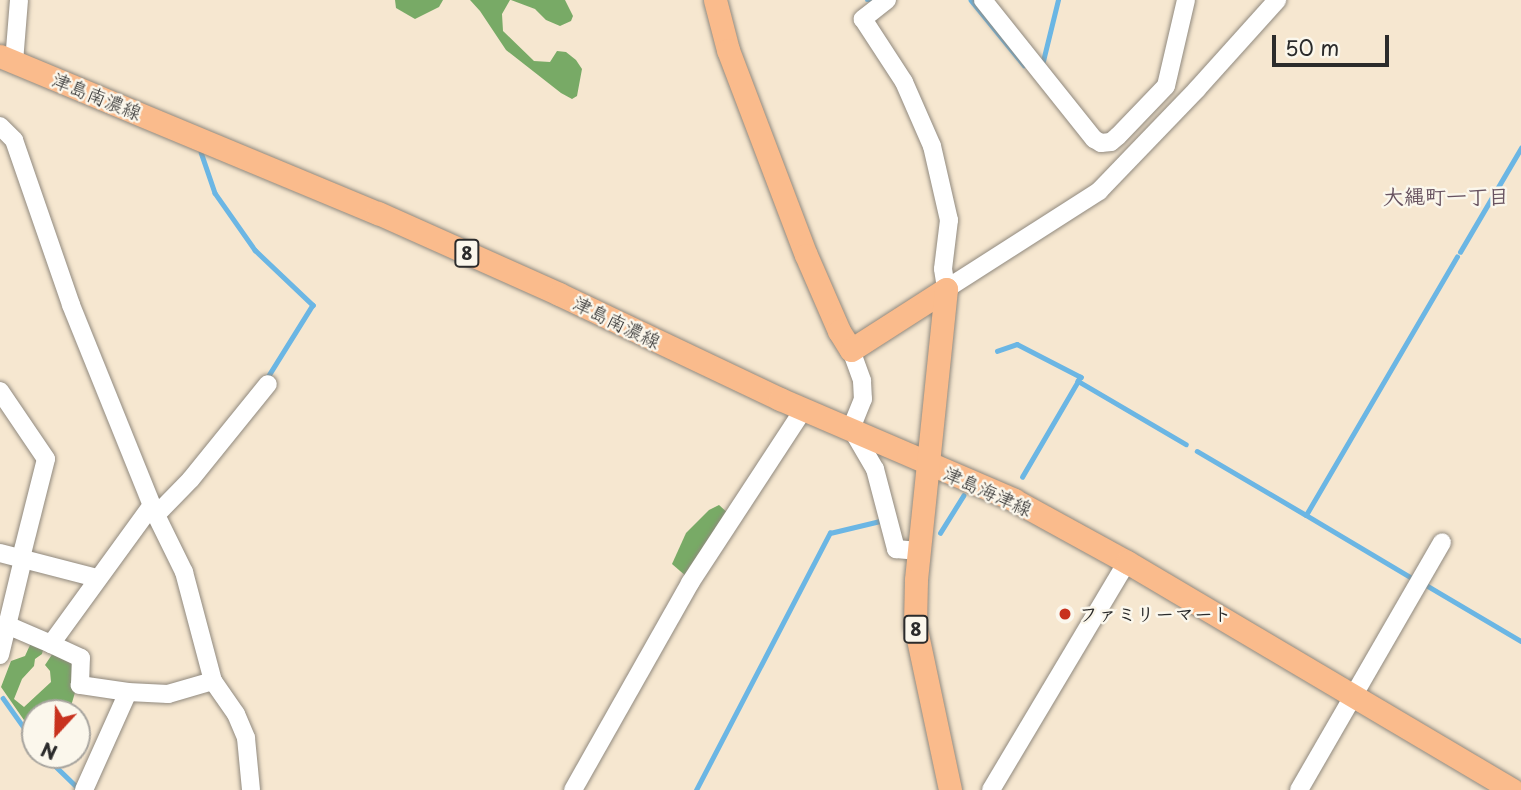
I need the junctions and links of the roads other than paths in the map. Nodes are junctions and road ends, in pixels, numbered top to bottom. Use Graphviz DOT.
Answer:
graph roads {
  1 [pos="19,0"];
  2 [pos="715,0"];
  3 [pos="887,0"];
  4 [pos="983,0"];
  5 [pos="1186,0"];
  6 [pos="1277,0"];
  7 [pos="7,59"];
  8 [pos="0,126"];
  9 [pos="946,289"];
  10 [pos="851,350"];
  11 [pos="268,384"];
  12 [pos="0,391"];
  13 [pos="804,409"];
  14 [pos="851,428"];
  15 [pos="928,464"];
  16 [pos="154,510"];
  17 [pos="1442,542"];
  18 [pos="919,551"];
  19 [pos="0,553"];
  20 [pos="22,559"];
  21 [pos="1127,562"];
  22 [pos="97,578"];
  23 [pos="7,625"];
  24 [pos="51,644"];
  25 [pos="0,655"];
  26 [pos="213,681"];
  27 [pos="128,692"];
  28 [pos="1354,696"];
  29 [pos="84,790"];
  30 [pos="251,790"];
  31 [pos="573,790"];
  32 [pos="950,790"];
  33 [pos="991,790"];
  34 [pos="1299,790"];
  35 [pos="1513,790"];
  1 -- 7 [label="street"];
  2 -- 10 [label="main road"];
  3 -- 9 [label="street"];
  4 -- 5 [label="street"];
  6 -- 9 [label="street"];
  7 -- 13 [label="main road, 津島南濃線 / 8"];
  8 -- 16 [label="street"];
  9 -- 10 [label="main road"];
  9 -- 15 [label="main road, 津島海津線"];
  10 -- 14 [label="street"];
  11 -- 16 [label="street"];
  12 -- 20 [label="street"];
  13 -- 14 [label="main road, 津島南濃線 / 8"];
  13 -- 31 [label="street"];
  14 -- 15 [label="main road, 津島南濃線 / 8"];
  14 -- 18 [label="street"];
  15 -- 18 [label="main road, 8"];
  15 -- 21 [label="main road, 津島海津線"];
  16 -- 22 [label="street"];
  16 -- 26 [label="street"];
  17 -- 28 [label="street"];
  18 -- 32 [label="main road, 8"];
  19 -- 20 [label="street"];
  20 -- 22 [label="street"];
  20 -- 23 [label="street"];
  21 -- 28 [label="main road, 津島海津線"];
  21 -- 33 [label="street"];
  22 -- 24 [label="street"];
  23 -- 24 [label="street"];
  23 -- 25 [label="street"];
  24 -- 27 [label="street"];
  26 -- 27 [label="street"];
  26 -- 30 [label="street"];
  27 -- 29 [label="street"];
  28 -- 34 [label="street"];
  28 -- 35 [label="main road, 津島海津線"];
}
